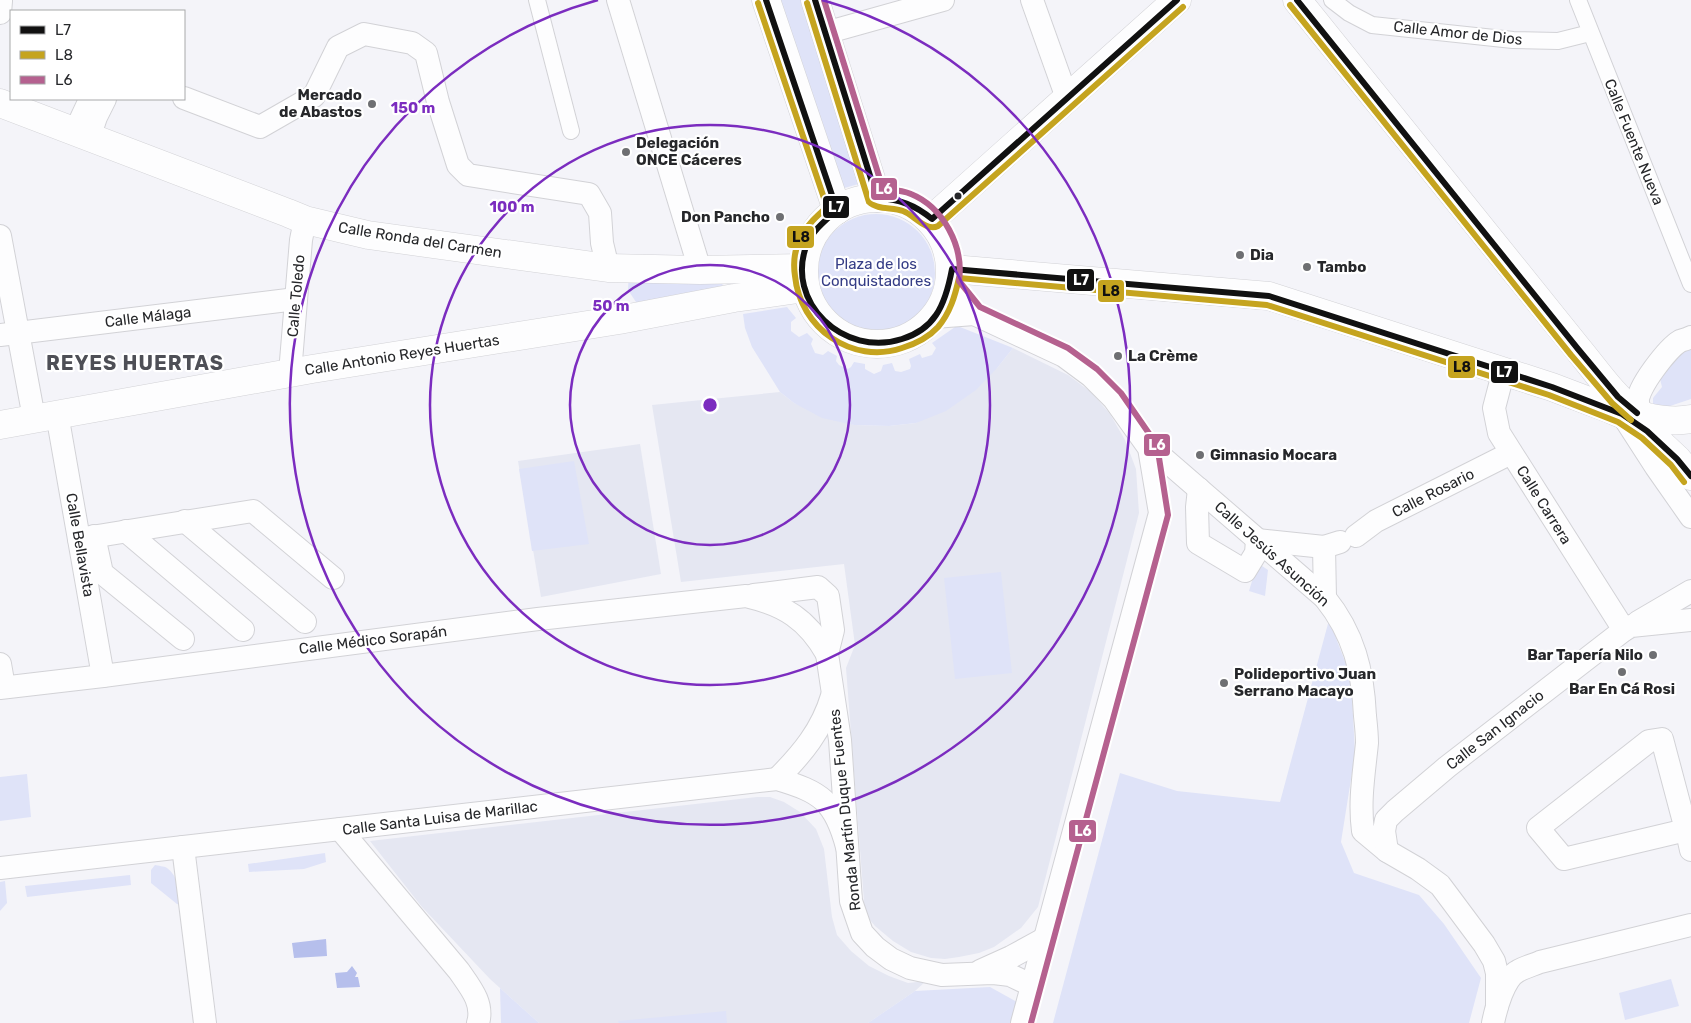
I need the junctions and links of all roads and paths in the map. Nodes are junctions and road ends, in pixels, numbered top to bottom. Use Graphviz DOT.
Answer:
graph roads {
  1 [pos="537,0"];
  2 [pos="618,0"];
  3 [pos="766,0"];
  4 [pos="815,0"];
  5 [pos="943,0"];
  6 [pos="1032,0"];
  7 [pos="1177,0"];
  8 [pos="1297,0"];
  9 [pos="1332,0"];
  10 [pos="1578,0"];
  11 [pos="825,33"];
  12 [pos="1590,33"];
  13 [pos="185,98"];
  14 [pos="1066,98"];
  15 [pos="87,100"];
  16 [pos="104,100"];
  17 [pos="0,103"];
  18 [pos="571,131"];
  19 [pos="81,134"];
  20 [pos="877,198"];
  21 [pos="837,210"];
  22 [pos="295,212"];
  23 [pos="932,219"];
  24 [pos="0,236"];
  25 [pos="608,268"];
  26 [pos="700,270"];
  27 [pos="951,276"];
  28 [pos="804,278"];
  29 [pos="1691,284"];
  30 [pos="296,299"];
  31 [pos="974,314"];
  32 [pos="934,317"];
  33 [pos="9,334"];
  34 [pos="1691,338"];
  35 [pos="290,373"];
  36 [pos="1506,373"];
  37 [pos="1629,409"];
  38 [pos="45,416"];
  39 [pos="1691,419"];
  40 [pos="0,425"];
  41 [pos="1691,443"];
  42 [pos="1149,448"];
  43 [pos="1511,454"];
  44 [pos="1691,475"];
  45 [pos="1199,489"];
  46 [pos="1691,517"];
  47 [pos="185,522"];
  48 [pos="126,531"];
  49 [pos="86,538"];
  50 [pos="1257,540"];
  51 [pos="1340,542"];
  52 [pos="333,578"];
  53 [pos="1691,591"];
  54 [pos="746,596"];
  55 [pos="828,596"];
  56 [pos="1325,598"];
  57 [pos="1691,620"];
  58 [pos="305,622"];
  59 [pos="1627,628"];
  60 [pos="243,630"];
  61 [pos="183,640"];
  62 [pos="827,654"];
  63 [pos="0,664"];
  64 [pos="103,676"];
  65 [pos="2,687"];
  66 [pos="832,692"];
  67 [pos="777,779"];
  68 [pos="340,829"];
  69 [pos="1688,840"];
  70 [pos="183,847"];
  71 [pos="847,847"];
  72 [pos="1387,851"];
  73 [pos="0,868"];
  74 [pos="1691,925"];
  75 [pos="1044,939"];
  76 [pos="1484,944"];
  77 [pos="1533,965"];
  78 [pos="975,974"];
  79 [pos="1032,986"];
  80 [pos="1495,1015"];
  81 [pos="205,1023"];
  82 [pos="478,1023"];
  83 [pos="1022,1023"];
  1 -- 18 [label="street"];
  2 -- 26 [label="street"];
  3 -- 21 [label="main road"];
  4 -- 11 [label="main road"];
  5 -- 11 [label="street"];
  6 -- 14 [label="street"];
  7 -- 14 [label="main road"];
  8 -- 37 [label="main road"];
  9 -- 12 [label="street, Calle Amor de Dios"];
  10 -- 12 [label="street, Calle Fuente Nueva"];
  11 -- 20 [label="main road"];
  12 -- 29 [label="street, Calle Fuente Nueva"];
  13 -- 25 [label="street"];
  14 -- 23 [label="main road"];
  15 -- 19 [label="street"];
  16 -- 19 [label="street"];
  17 -- 19 [label="main road, Calle Ronda del Carmen"];
  19 -- 22 [label="main road, Calle Ronda del Carmen"];
  20 -- 21 [label="main road"];
  20 -- 23 [label="main road"];
  21 -- 28 [label="main road"];
  22 -- 25 [label="main road, Calle Ronda del Carmen"];
  22 -- 30 [label="street, Calle Toledo"];
  23 -- 27 [label="main road"];
  24 -- 33 [label="street, Calle Bellavista"];
  25 -- 26 [label="main road, Calle Ronda del Carmen"];
  26 -- 28 [label="main road, Calle Ronda del Carmen"];
  27 -- 31 [label="street"];
  27 -- 32 [label="main road"];
  27 -- 36 [label="main road"];
  28 -- 32 [label="main road"];
  28 -- 35 [label="main road, Calle Antonio Reyes Huertas"];
  30 -- 33 [label="street, Calle Málaga"];
  30 -- 35 [label="street, Calle Toledo"];
  31 -- 32 [label="street"];
  31 -- 42 [label="street"];
  33 -- 38 [label="street, Calle Bellavista"];
  34 -- 37 [label="street"];
  35 -- 38 [label="main road, Calle Antonio Reyes Huertas"];
  36 -- 37 [label="main road"];
  36 -- 43 [label="street, Calle Carrera"];
  37 -- 39 [label="main road"];
  37 -- 44 [label="main road"];
  37 -- 46 [label="street"];
  38 -- 40 [label="main road, Calle Antonio Reyes Huertas"];
  38 -- 49 [label="street, Calle Bellavista"];
  41 -- 44 [label="main road"];
  42 -- 45 [label="street, Calle Jesús Asunción"];
  42 -- 75 [label="street"];
  43 -- 51 [label="street, Calle Rosario"];
  43 -- 59 [label="street, Calle Carrera"];
  45 -- 50 [label="street, Calle Jesús Asunción"];
  45 -- 50 [label="street"];
  47 -- 48 [label="street"];
  47 -- 52 [label="street"];
  47 -- 58 [label="street"];
  48 -- 49 [label="street"];
  48 -- 60 [label="street"];
  49 -- 61 [label="street"];
  49 -- 64 [label="street, Calle Bellavista"];
  50 -- 51 [label="street"];
  50 -- 56 [label="street, Calle Jesús Asunción"];
  51 -- 56 [label="street"];
  53 -- 59 [label="street, Calle San Ignacio"];
  54 -- 55 [label="street, Calle Médico Sorapán"];
  54 -- 62 [label="street, Calle Médico Sorapán"];
  54 -- 64 [label="street, Calle Médico Sorapán"];
  55 -- 62 [label="street, Ronda Martín Duque Fuentes"];
  56 -- 72 [label="street, Calle Jesús Asunción"];
  57 -- 59 [label="street"];
  59 -- 72 [label="street, Calle San Ignacio"];
  62 -- 66 [label="street, Ronda Martín Duque Fuentes"];
  63 -- 65 [label="street"];
  64 -- 65 [label="street, Calle Médico Sorapán"];
  66 -- 67 [label="street, Ronda Martín Duque Fuentes"];
  66 -- 71 [label="street, Ronda Martín Duque Fuentes"];
  67 -- 68 [label="street, Calle Santa Luisa de Marillac"];
  67 -- 71 [label="street, Calle Santa Luisa de Marillac"];
  68 -- 70 [label="street, Calle Santa Luisa de Marillac"];
  68 -- 82 [label="street"];
  69 -- 69 [label="street"];
  70 -- 73 [label="street, Calle Santa Luisa de Marillac"];
  70 -- 81 [label="street"];
  71 -- 78 [label="street, Ronda Martín Duque Fuentes"];
  72 -- 76 [label="street, Calle Jesús Asunción"];
  74 -- 77 [label="street"];
  75 -- 78 [label="street, Ronda Martín Duque Fuentes"];
  75 -- 79 [label="street"];
  76 -- 77 [label="street"];
  76 -- 80 [label="street"];
  77 -- 80 [label="street"];
  78 -- 79 [label="street"];
  79 -- 83 [label="street"];
}
